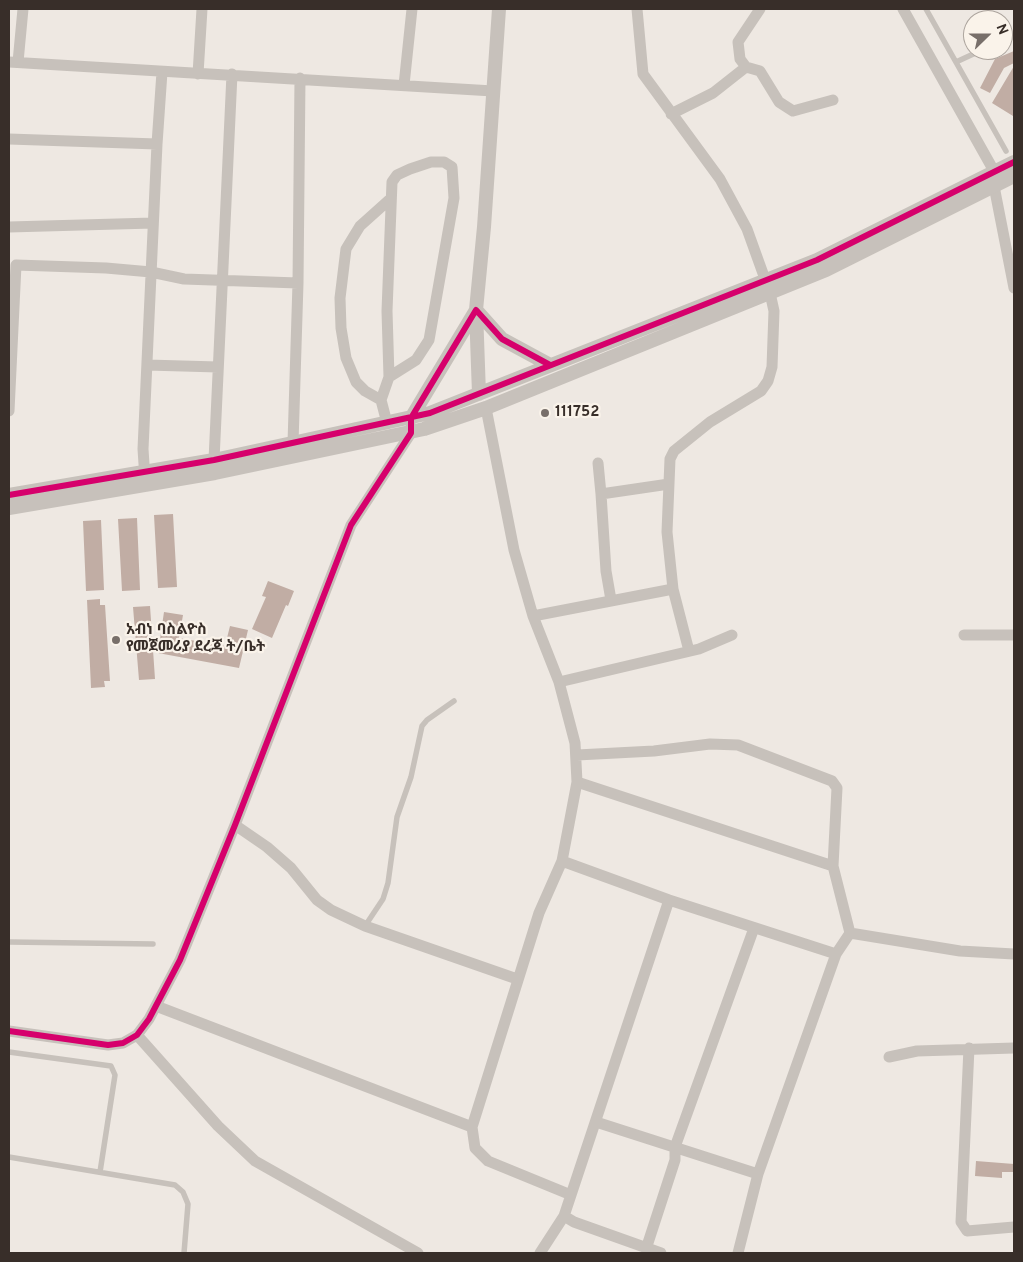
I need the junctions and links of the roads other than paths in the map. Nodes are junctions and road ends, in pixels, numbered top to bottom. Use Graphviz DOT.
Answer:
graph roads {
  1 [pos="23,9"];
  2 [pos="202,9"];
  3 [pos="412,9"];
  4 [pos="499,9"];
  5 [pos="637,9"];
  6 [pos="760,9"];
  7 [pos="903,9"];
  8 [pos="926,9"];
  9 [pos="963,59"];
  10 [pos="13,62"];
  11 [pos="956,62"];
  12 [pos="746,67"];
  13 [pos="162,72"];
  14 [pos="198,74"];
  15 [pos="232,74"];
  16 [pos="300,78"];
  17 [pos="404,85"];
  18 [pos="493,91"];
  19 [pos="832,100"];
  20 [pos="671,114"];
  21 [pos="9,139"];
  22 [pos="157,144"];
  23 [pos="1010,156"];
  24 [pos="994,171"];
  25 [pos="1014,176"];
  26 [pos="994,186"];
  27 [pos="389,200"];
  28 [pos="154,223"];
  29 [pos="9,227"];
  30 [pos="13,264"];
  31 [pos="151,272"];
  32 [pos="221,281"];
  33 [pos="298,283"];
  34 [pos="768,287"];
  35 [pos="1014,288"];
  36 [pos="476,310"];
  37 [pos="147,365"];
  38 [pos="550,365"];
  39 [pos="218,367"];
  40 [pos="389,376"];
  41 [pos="479,394"];
  42 [pos="382,400"];
  43 [pos="486,408"];
  44 [pos="9,410"];
  45 [pos="411,418"];
  46 [pos="387,423"];
  47 [pos="411,433"];
  48 [pos="293,443"];
  49 [pos="214,460"];
  50 [pos="598,463"];
  51 [pos="144,472"];
  52 [pos="669,484"];
  53 [pos="145,486"];
  54 [pos="601,494"];
  55 [pos="9,496"];
  56 [pos="9,508"];
  57 [pos="673,588"];
  58 [pos="611,600"];
  59 [pos="533,616"];
  60 [pos="732,635"];
  61 [pos="964,635"];
  62 [pos="1014,635"];
  63 [pos="689,651"];
  64 [pos="559,682"];
  65 [pos="454,701"];
  66 [pos="577,755"];
  67 [pos="577,782"];
  68 [pos="235,824"];
  69 [pos="562,861"];
  70 [pos="833,866"];
  71 [pos="669,900"];
  72 [pos="365,926"];
  73 [pos="754,928"];
  74 [pos="850,933"];
  75 [pos="9,942"];
  76 [pos="153,944"];
  77 [pos="836,954"];
  78 [pos="1014,954"];
  79 [pos="517,978"];
  80 [pos="156,1006"];
  81 [pos="9,1031"];
  82 [pos="137,1035"];
  83 [pos="969,1048"];
  84 [pos="1014,1048"];
  85 [pos="9,1052"];
  86 [pos="889,1057"];
  87 [pos="596,1122"];
  88 [pos="472,1127"];
  89 [pos="675,1147"];
  90 [pos="9,1157"];
  91 [pos="100,1172"];
  92 [pos="758,1174"];
  93 [pos="571,1195"];
  94 [pos="564,1216"];
  95 [pos="1014,1227"];
  96 [pos="646,1249"];
  97 [pos="184,1253"];
  98 [pos="418,1253"];
  99 [pos="540,1253"];
  100 [pos="661,1253"];
  101 [pos="738,1253"];
  1 -- 10 [label="street"];
  2 -- 14 [label="street"];
  3 -- 17 [label="street"];
  4 -- 18 [label="street"];
  5 -- 20 [label="street"];
  6 -- 12 [label="street"];
  7 -- 24 [label="street"];
  8 -- 11 [label="lane"];
  9 -- 11 [label="lane"];
  10 -- 13 [label="street"];
  11 -- 23 [label="lane"];
  12 -- 19 [label="street"];
  12 -- 20 [label="street"];
  13 -- 14 [label="street"];
  13 -- 22 [label="street"];
  14 -- 15 [label="street"];
  15 -- 16 [label="street"];
  15 -- 32 [label="street"];
  16 -- 17 [label="street"];
  16 -- 33 [label="street"];
  17 -- 18 [label="street"];
  18 -- 36 [label="street"];
  20 -- 34 [label="street"];
  21 -- 22 [label="street"];
  22 -- 28 [label="street"];
  23 -- 24 [label="street"];
  24 -- 34 [label="street"];
  25 -- 26 [label="street"];
  26 -- 34 [label="street"];
  26 -- 35 [label="street"];
  27 -- 40 [label="street"];
  27 -- 40 [label="street"];
  27 -- 42 [label="street"];
  28 -- 29 [label="street"];
  28 -- 31 [label="street"];
  30 -- 31 [label="street"];
  30 -- 44 [label="street"];
  31 -- 32 [label="street"];
  31 -- 37 [label="street"];
  32 -- 33 [label="street"];
  32 -- 39 [label="street"];
  33 -- 48 [label="street"];
  34 -- 38 [label="street"];
  34 -- 43 [label="street"];
  34 -- 52 [label="street"];
  36 -- 38 [label="street"];
  36 -- 41 [label="street"];
  36 -- 45 [label="street"];
  37 -- 39 [label="street"];
  37 -- 51 [label="street"];
  38 -- 41 [label="street"];
  39 -- 49 [label="street"];
  40 -- 42 [label="street"];
  41 -- 45 [label="street"];
  42 -- 46 [label="street"];
  43 -- 47 [label="street"];
  43 -- 59 [label="street"];
  45 -- 46 [label="street"];
  45 -- 47 [label="street"];
  46 -- 48 [label="street"];
  47 -- 53 [label="street"];
  47 -- 68 [label="street"];
  48 -- 49 [label="street"];
  49 -- 51 [label="street"];
  50 -- 54 [label="street"];
  51 -- 53 [label="street"];
  51 -- 55 [label="street"];
  52 -- 54 [label="street"];
  52 -- 57 [label="street"];
  53 -- 56 [label="street"];
  54 -- 58 [label="street"];
  57 -- 58 [label="street"];
  57 -- 63 [label="street"];
  58 -- 59 [label="street"];
  59 -- 64 [label="street"];
  60 -- 63 [label="street"];
  61 -- 62 [label="street"];
  63 -- 64 [label="street"];
  64 -- 66 [label="street"];
  65 -- 72 [label="lane"];
  66 -- 67 [label="street"];
  66 -- 70 [label="street"];
  67 -- 69 [label="street"];
  67 -- 70 [label="street"];
  68 -- 72 [label="street"];
  68 -- 80 [label="street"];
  69 -- 71 [label="street"];
  69 -- 79 [label="street"];
  70 -- 74 [label="street"];
  71 -- 73 [label="street"];
  71 -- 87 [label="street"];
  72 -- 79 [label="street"];
  73 -- 77 [label="street"];
  73 -- 89 [label="street"];
  74 -- 77 [label="street"];
  74 -- 78 [label="street"];
  75 -- 76 [label="lane"];
  77 -- 92 [label="street"];
  79 -- 88 [label="street"];
  80 -- 82 [label="street"];
  80 -- 88 [label="street"];
  81 -- 82 [label="street"];
  82 -- 98 [label="street"];
  83 -- 84 [label="street"];
  83 -- 86 [label="street"];
  83 -- 95 [label="street"];
  85 -- 91 [label="lane"];
  87 -- 89 [label="street"];
  87 -- 93 [label="street"];
  88 -- 93 [label="street"];
  89 -- 92 [label="street"];
  89 -- 96 [label="street"];
  90 -- 91 [label="lane"];
  91 -- 97 [label="lane"];
  92 -- 101 [label="street"];
  93 -- 94 [label="street"];
  94 -- 96 [label="street"];
  94 -- 99 [label="street"];
  96 -- 100 [label="street"];
}
